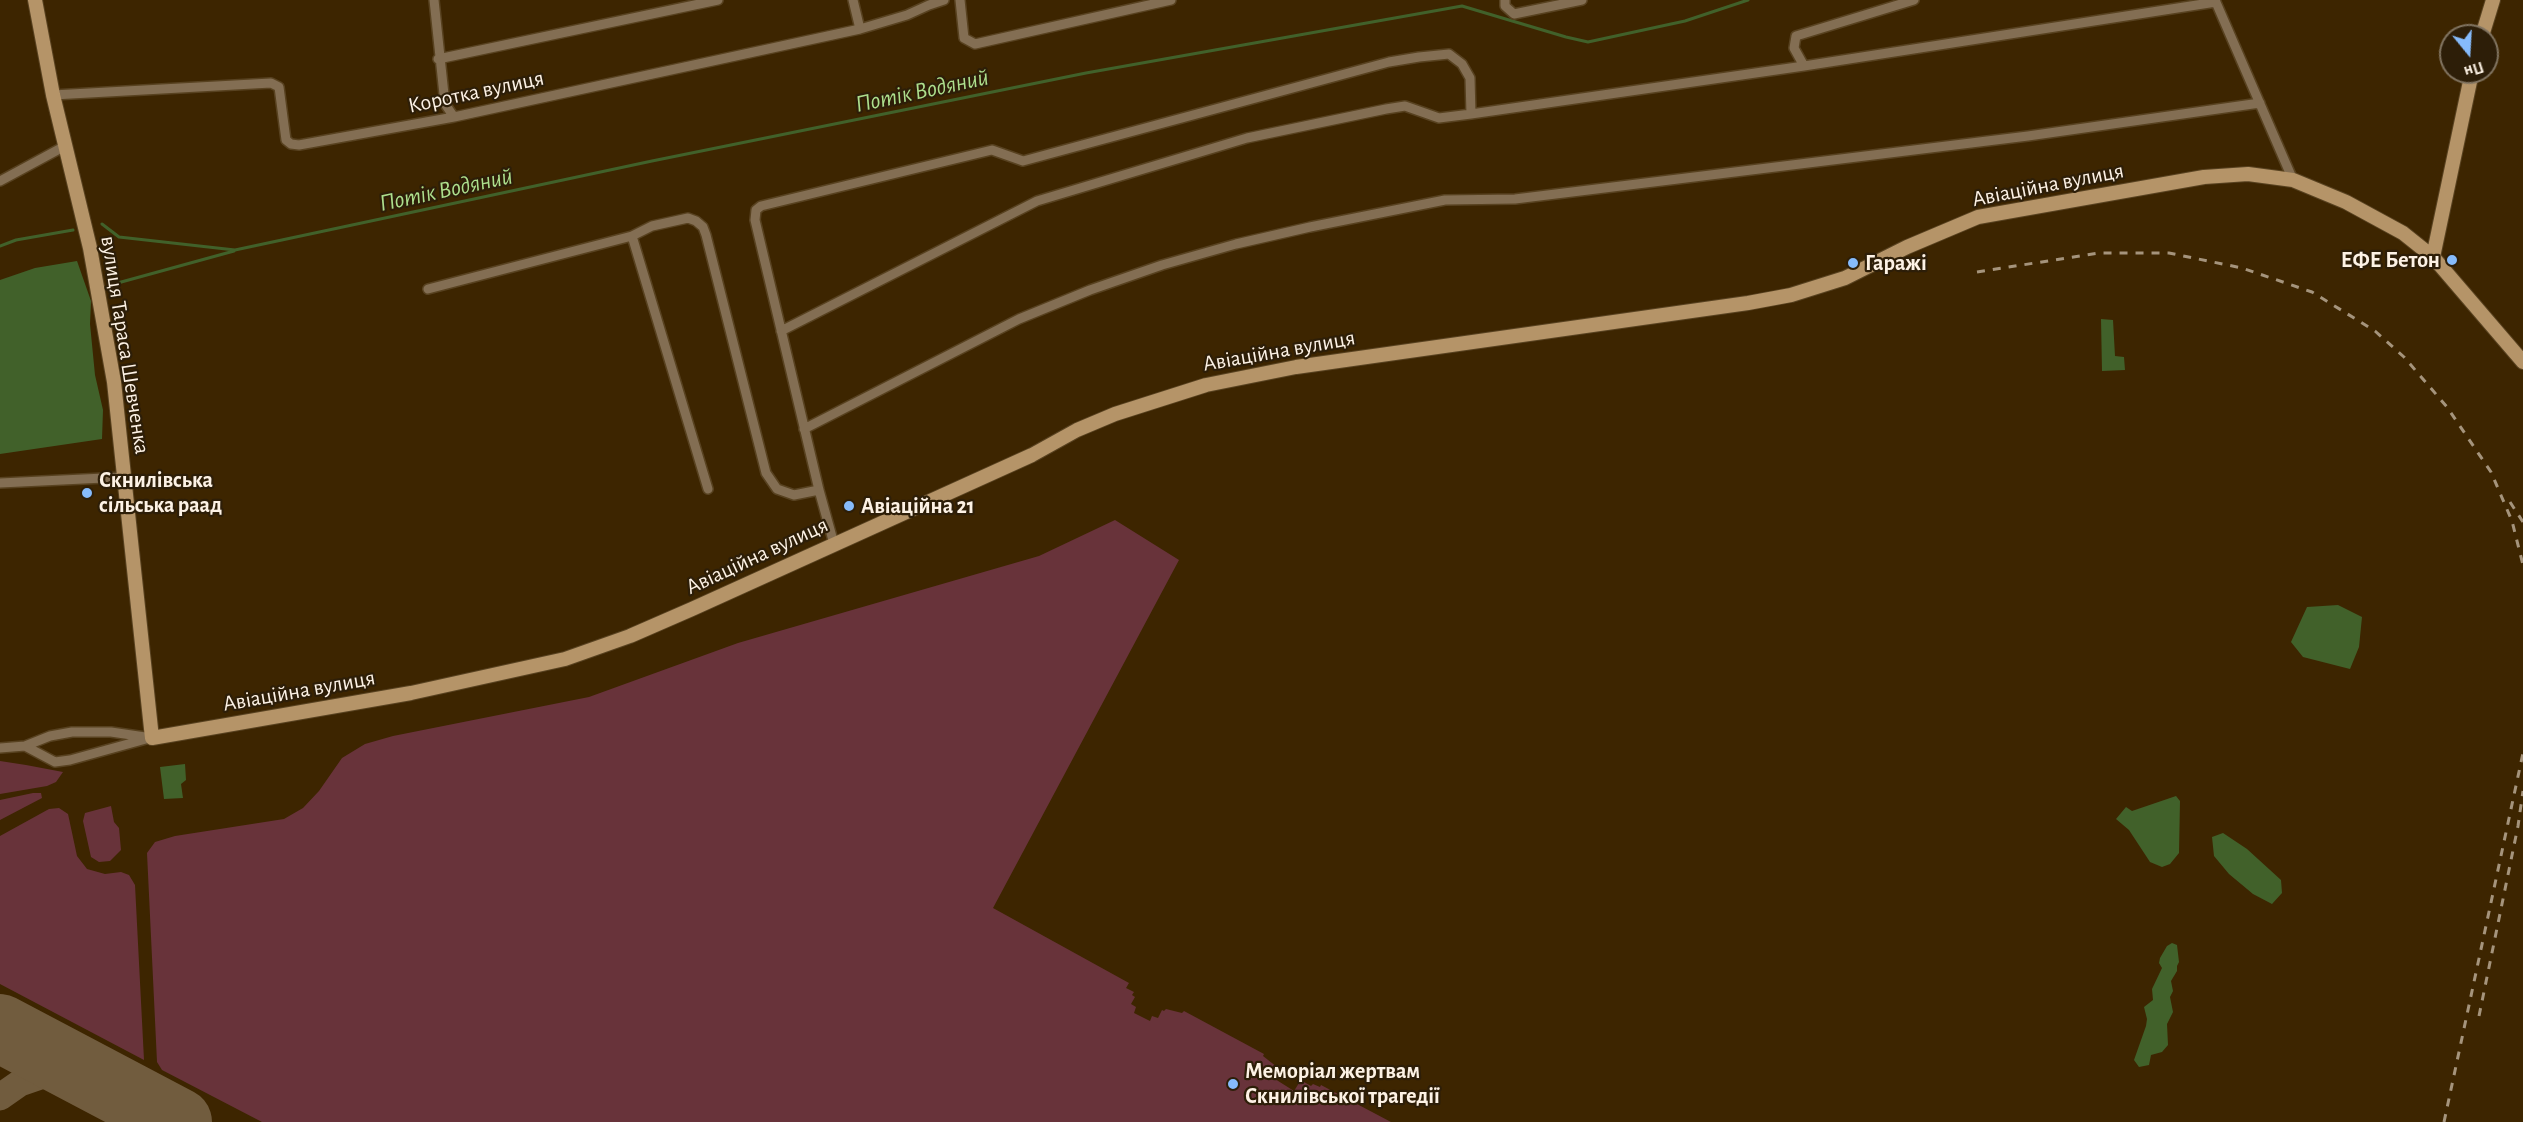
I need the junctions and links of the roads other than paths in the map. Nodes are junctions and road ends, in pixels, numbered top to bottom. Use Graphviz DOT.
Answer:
graph roads {
  1 [pos="34,0"];
  2 [pos="434,0"];
  3 [pos="718,0"];
  4 [pos="853,0"];
  5 [pos="944,0"];
  6 [pos="960,0"];
  7 [pos="1171,0"];
  8 [pos="1506,0"];
  9 [pos="1582,0"];
  10 [pos="1914,0"];
  11 [pos="2493,0"];
  12 [pos="2216,1"];
  13 [pos="2486,24"];
  14 [pos="860,29"];
  15 [pos="438,59"];
  16 [pos="1804,66"];
  17 [pos="2469,84"];
  18 [pos="54,94"];
  19 [pos="2260,103"];
  20 [pos="1471,114"];
  21 [pos="454,117"];
  22 [pos="65,146"];
  23 [pos="2293,180"];
  24 [pos="0,181"];
  25 [pos="632,236"];
  26 [pos="2433,257"];
  27 [pos="428,289"];
  28 [pos="781,331"];
  29 [pos="2523,362"];
  30 [pos="804,429"];
  31 [pos="125,477"];
  32 [pos="0,483"];
  33 [pos="708,489"];
  34 [pos="819,490"];
  35 [pos="834,544"];
  36 [pos="152,738"];
  37 [pos="25,746"];
  38 [pos="0,748"];
  1 -- 18 [label="street, вулиця Тараса Шевченка"];
  2 -- 15 [label="street"];
  3 -- 15 [label="street"];
  4 -- 14 [label="street"];
  5 -- 14 [label="street, Коротка вулиця"];
  6 -- 7 [label="street"];
  8 -- 9 [label="street"];
  10 -- 16 [label="street"];
  11 -- 13 [label="street"];
  12 -- 16 [label="street"];
  12 -- 19 [label="street"];
  14 -- 21 [label="street, Коротка вулиця"];
  15 -- 21 [label="street"];
  16 -- 20 [label="street"];
  17 -- 26 [label="street"];
  18 -- 21 [label="street, Коротка вулиця"];
  18 -- 22 [label="street, вулиця Тараса Шевченка"];
  19 -- 23 [label="street"];
  19 -- 30 [label="street"];
  20 -- 28 [label="street"];
  20 -- 28 [label="street"];
  22 -- 24 [label="street"];
  22 -- 31 [label="street, вулиця Тараса Шевченка"];
  23 -- 26 [label="street, Авіаційна вулиця"];
  23 -- 35 [label="street, Авіаційна вулиця"];
  25 -- 27 [label="street"];
  25 -- 33 [label="street"];
  25 -- 34 [label="street"];
  26 -- 29 [label="street, Авіаційна вулиця"];
  28 -- 30 [label="street"];
  30 -- 34 [label="street"];
  31 -- 32 [label="street"];
  31 -- 36 [label="street, вулиця Тараса Шевченка"];
  34 -- 35 [label="street"];
  35 -- 36 [label="street, Авіаційна вулиця"];
  36 -- 37 [label="street"];
  36 -- 37 [label="street"];
  37 -- 38 [label="street"];
}
